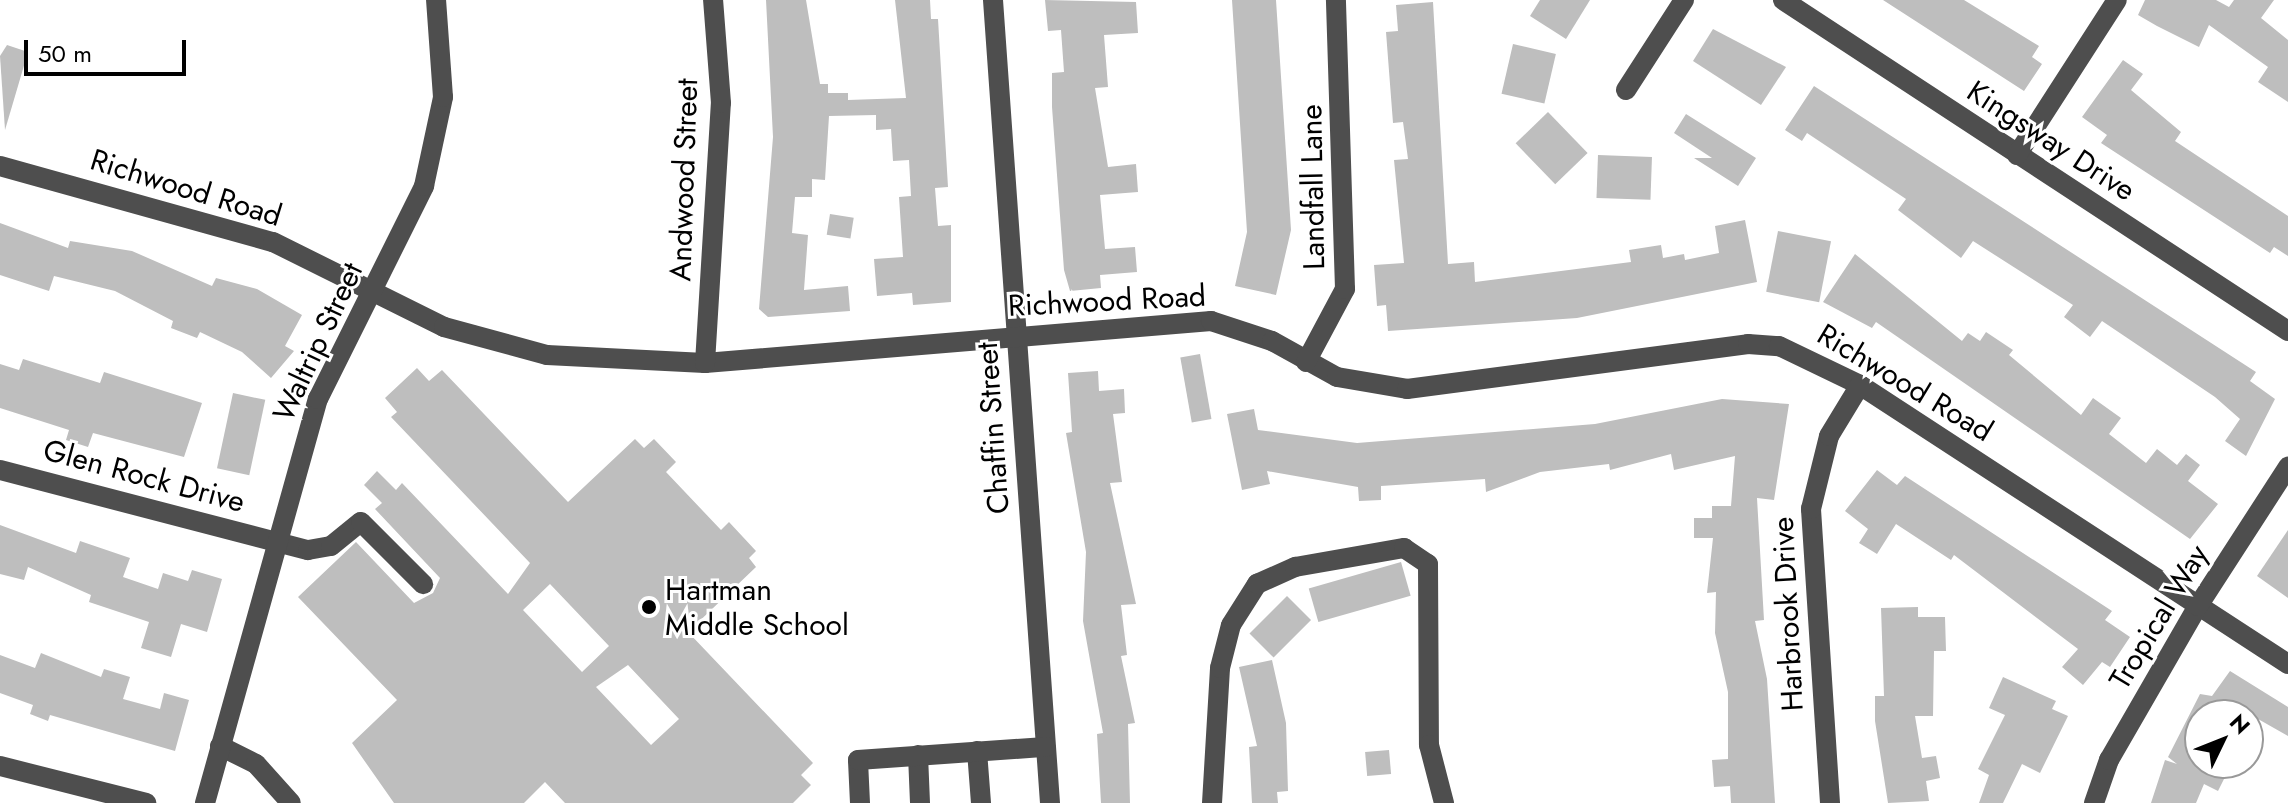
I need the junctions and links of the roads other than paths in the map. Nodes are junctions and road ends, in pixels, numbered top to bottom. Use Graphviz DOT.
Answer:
graph roads {
  1 [pos="436,0"];
  2 [pos="713,0"];
  3 [pos="993,0"];
  4 [pos="1336,0"];
  5 [pos="1684,0"];
  6 [pos="1783,0"];
  7 [pos="2117,0"];
  8 [pos="1626,90"];
  9 [pos="2017,155"];
  10 [pos="0,166"];
  11 [pos="372,297"];
  12 [pos="2288,331"];
  13 [pos="1016,335"];
  14 [pos="1306,362"];
  15 [pos="705,363"];
  16 [pos="1860,385"];
  17 [pos="2288,467"];
  18 [pos="0,470"];
  19 [pos="274,541"];
  20 [pos="423,584"];
  21 [pos="2198,606"];
  22 [pos="2288,664"];
  23 [pos="220,746"];
  24 [pos="1046,747"];
  25 [pos="977,751"];
  26 [pos="918,755"];
  27 [pos="0,766"];
  28 [pos="146,803"];
  29 [pos="205,803"];
  30 [pos="291,803"];
  31 [pos="860,803"];
  32 [pos="920,803"];
  33 [pos="981,803"];
  34 [pos="1050,803"];
  35 [pos="1212,803"];
  36 [pos="1444,803"];
  37 [pos="1830,803"];
  38 [pos="2094,803"];
  1 -- 11 [label="street, Waltrip Street"];
  2 -- 15 [label="street, Andwood Street"];
  3 -- 13 [label="street, Chaffin Street"];
  4 -- 14 [label="street, Landfall Lane"];
  5 -- 8 [label="street"];
  6 -- 9 [label="street, Kingsway Drive"];
  7 -- 9 [label="street"];
  9 -- 12 [label="street, Kingsway Drive"];
  10 -- 11 [label="street, Richwood Road"];
  11 -- 15 [label="street, Richwood Road"];
  11 -- 19 [label="street, Waltrip Street"];
  13 -- 14 [label="street, Richwood Road"];
  13 -- 15 [label="street, Richwood Road"];
  13 -- 24 [label="street, Chaffin Street"];
  14 -- 16 [label="street, Richwood Road"];
  16 -- 21 [label="street, Richwood Road"];
  16 -- 37 [label="street, Harbrook Drive"];
  17 -- 21 [label="street, Tropical Way"];
  18 -- 19 [label="street, Glen Rock Drive"];
  19 -- 20 [label="street, Glen Rock Drive"];
  19 -- 23 [label="street, Waltrip Street"];
  21 -- 22 [label="street, Richwood Road"];
  21 -- 38 [label="street, Tropical Way"];
  23 -- 29 [label="street, Waltrip Street"];
  23 -- 30 [label="street"];
  24 -- 25 [label="street"];
  24 -- 34 [label="street, Chaffin Street"];
  25 -- 26 [label="street"];
  25 -- 33 [label="street"];
  26 -- 31 [label="street"];
  26 -- 32 [label="street"];
  27 -- 28 [label="street"];
  35 -- 36 [label="street"];
}
